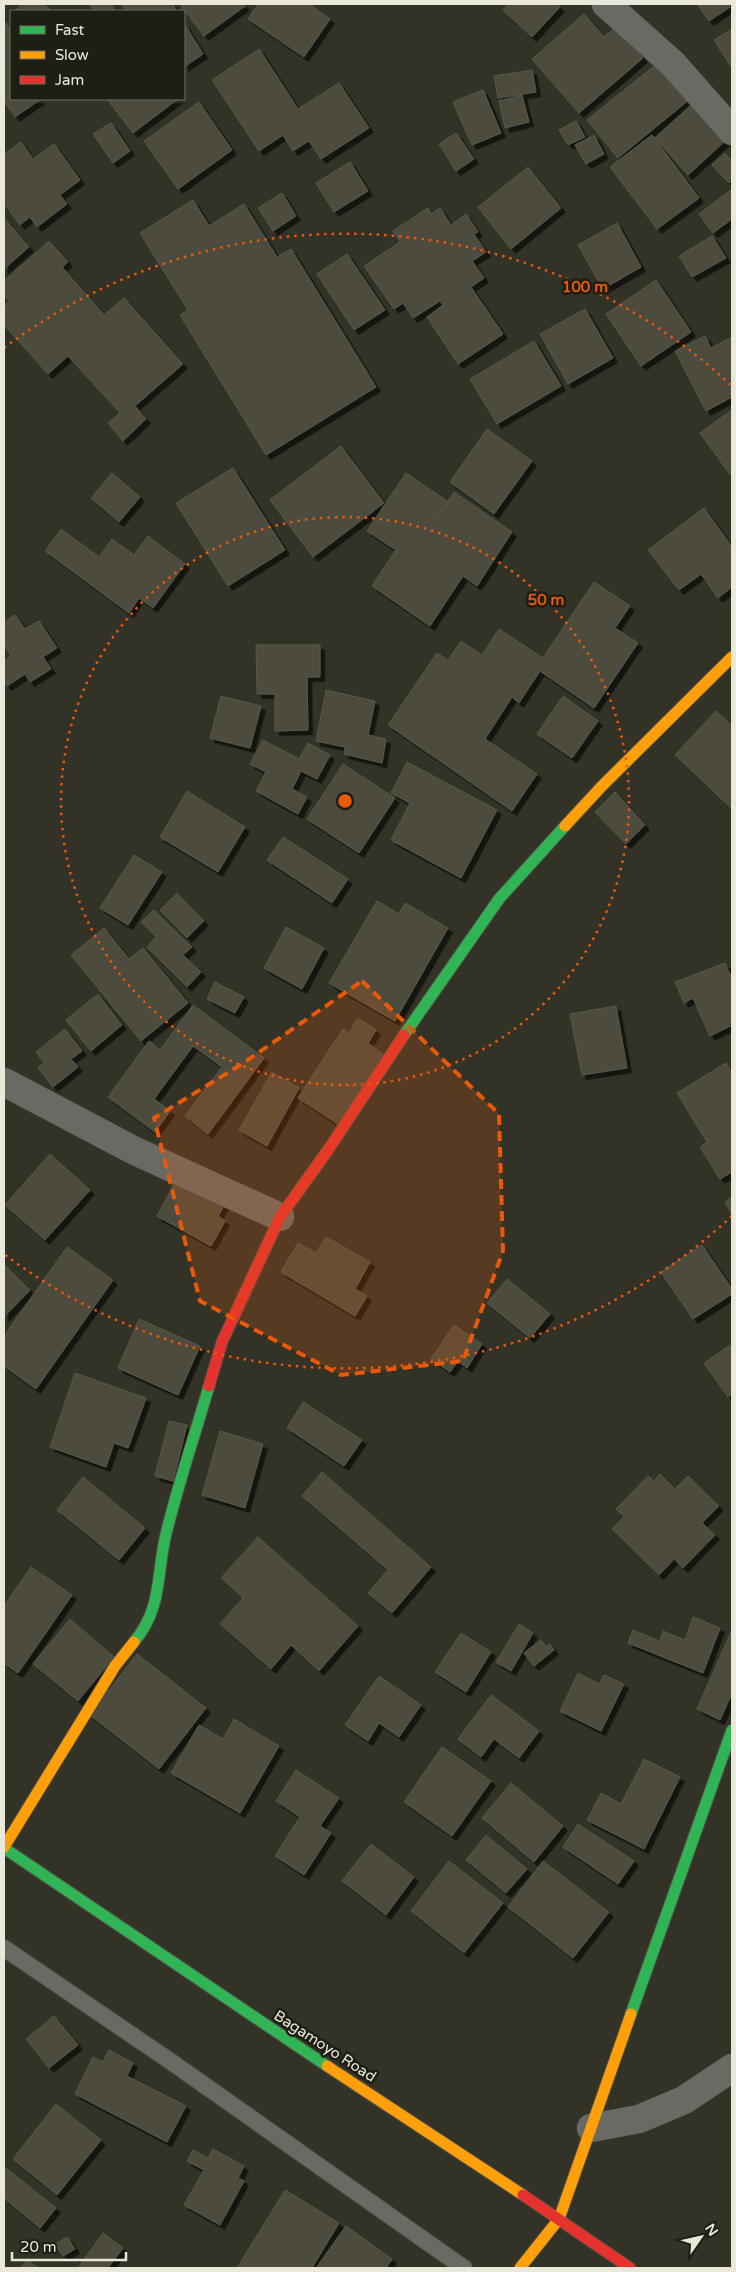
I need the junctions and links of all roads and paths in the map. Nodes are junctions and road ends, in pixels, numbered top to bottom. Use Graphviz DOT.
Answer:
graph roads {
  1 [pos="606,4"];
  2 [pos="732,131"];
  3 [pos="732,657"];
  4 [pos="4,1082"];
  5 [pos="280,1216"];
  6 [pos="732,1730"];
  7 [pos="4,1848"];
  8 [pos="4,1948"];
  9 [pos="732,2068"];
  10 [pos="591,2128"];
  11 [pos="559,2219"];
  12 [pos="464,2268"];
  13 [pos="520,2268"];
  14 [pos="630,2268"];
  1 -- 2 [label="street"];
  3 -- 5 [label="main road"];
  4 -- 5 [label="street"];
  5 -- 7 [label="main road"];
  6 -- 10 [label="main road"];
  7 -- 11 [label="main road, Bagamoyo Road"];
  8 -- 12 [label="lane"];
  9 -- 10 [label="street"];
  10 -- 11 [label="main road"];
  11 -- 13 [label="main road"];
  11 -- 14 [label="main road, Bagamoyo Road"];
}
